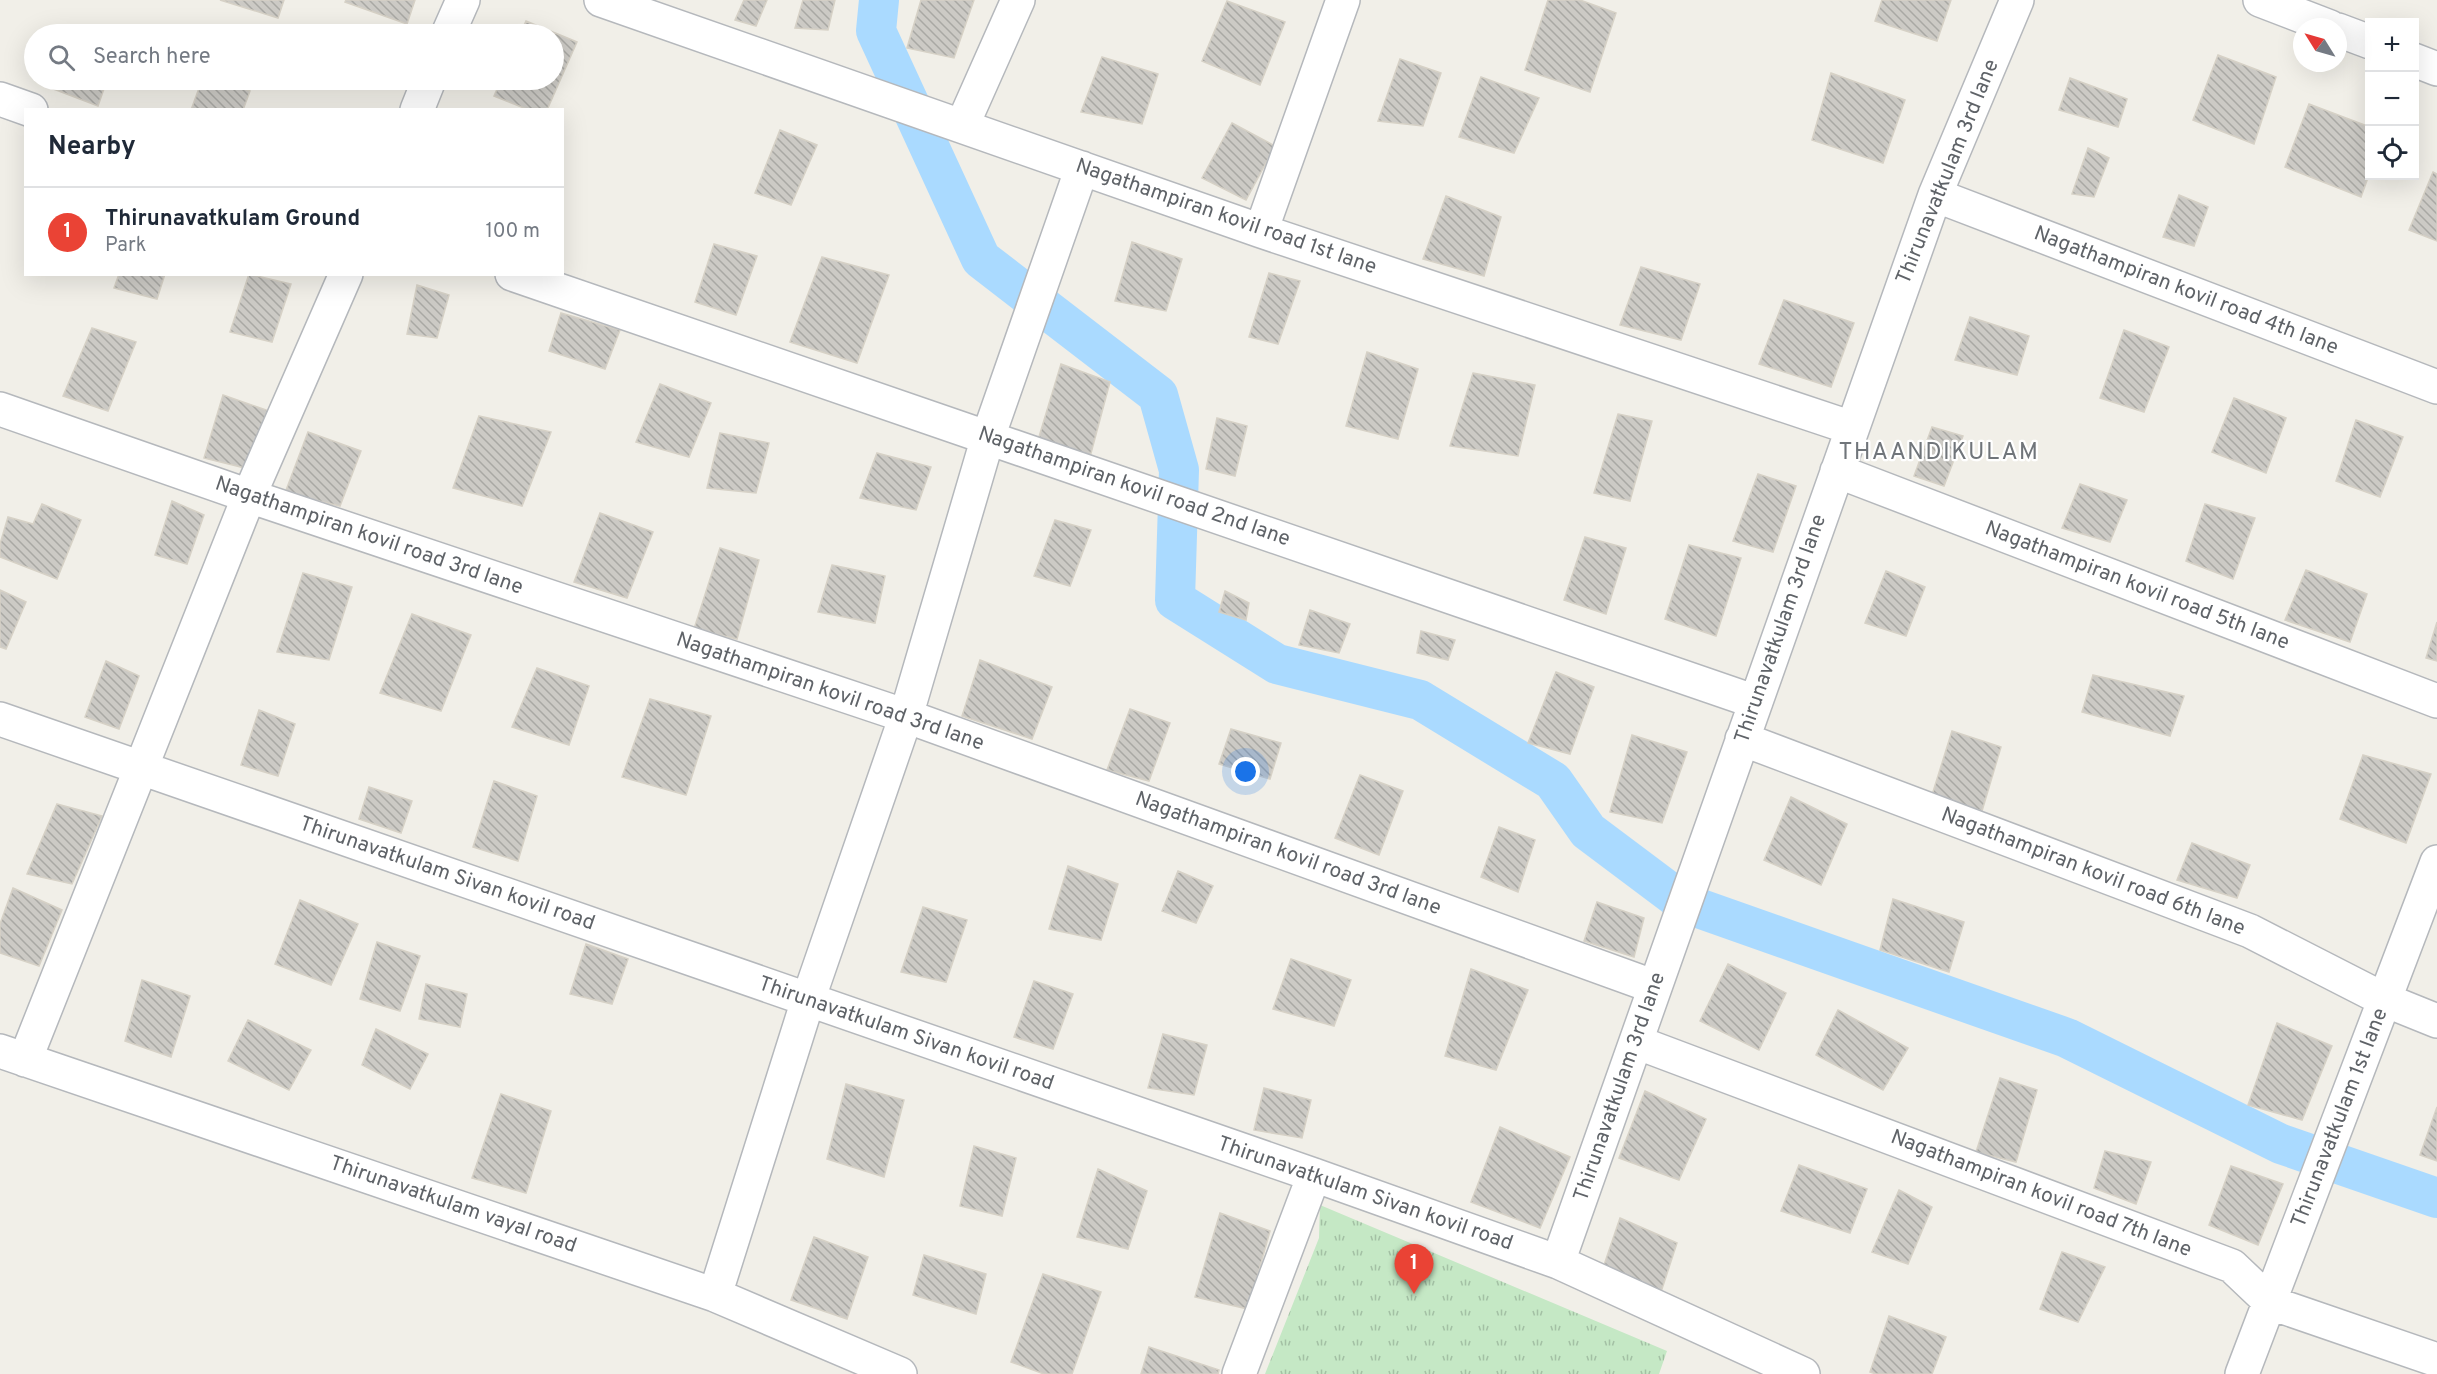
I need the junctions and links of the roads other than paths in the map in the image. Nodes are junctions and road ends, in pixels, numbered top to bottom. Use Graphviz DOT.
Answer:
graph roads {
  1 [pos="463,0"];
  2 [pos="601,0"];
  3 [pos="1018,0"];
  4 [pos="1343,0"];
  5 [pos="2017,0"];
  6 [pos="2260,0"];
  7 [pos="2323,18"];
  8 [pos="452,24"];
  9 [pos="2347,29"];
  10 [pos="2365,39"];
  11 [pos="2419,62"];
  12 [pos="2437,69"];
  13 [pos="425,90"];
  14 [pos="0,99"];
  15 [pos="25,108"];
  16 [pos="418,108"];
  17 [pos="962,126"];
  18 [pos="1082,168"];
  19 [pos="1935,195"];
  20 [pos="1261,231"];
  21 [pos="345,276"];
  22 [pos="518,276"];
  23 [pos="2437,387"];
  24 [pos="0,409"];
  25 [pos="1852,428"];
  26 [pos="988,437"];
  27 [pos="1837,471"];
  28 [pos="249,496"];
  29 [pos="2437,701"];
  30 [pos="1756,702"];
  31 [pos="906,716"];
  32 [pos="0,718"];
  33 [pos="1742,740"];
  34 [pos="140,768"];
  35 [pos="2437,862"];
  36 [pos="1655,987"];
  37 [pos="808,1000"];
  38 [pos="2385,1000"];
  39 [pos="2437,1021"];
  40 [pos="1636,1042"];
  41 [pos="12,1055"];
  42 [pos="1314,1175"];
  43 [pos="1558,1262"];
  44 [pos="715,1295"];
  45 [pos="2271,1303"];
  46 [pos="2437,1360"];
  47 [pos="900,1374"];
  48 [pos="1239,1374"];
  49 [pos="1803,1374"];
  50 [pos="2242,1374"];
  1 -- 8 [label="street"];
  2 -- 17 [label="street, Nagathampiran kovil road 1st lane"];
  3 -- 17 [label="street"];
  4 -- 20 [label="street"];
  5 -- 19 [label="street, Thirunavatkulam 3rd lane"];
  6 -- 7 [label="street"];
  9 -- 10 [label="street"];
  11 -- 12 [label="street"];
  13 -- 16 [label="street"];
  14 -- 15 [label="street"];
  17 -- 18 [label="street, Nagathampiran kovil road 1st lane"];
  18 -- 20 [label="street, Nagathampiran kovil road 1st lane"];
  18 -- 26 [label="street"];
  19 -- 23 [label="street, Nagathampiran kovil road 4th lane"];
  19 -- 25 [label="street, Thirunavatkulam 3rd lane"];
  20 -- 25 [label="street, Nagathampiran kovil road 1st lane"];
  21 -- 28 [label="street"];
  22 -- 26 [label="street, Nagathampiran kovil road 2nd lane"];
  24 -- 28 [label="street, Nagathampiran kovil road 3rd lane"];
  25 -- 27 [label="street, Thirunavatkulam 3rd lane"];
  26 -- 30 [label="street, Nagathampiran kovil road 2nd lane"];
  26 -- 31 [label="street"];
  27 -- 29 [label="street, Nagathampiran kovil road 5th lane"];
  27 -- 30 [label="street, Thirunavatkulam 3rd lane"];
  28 -- 31 [label="street, Nagathampiran kovil road 3rd lane"];
  28 -- 34 [label="street"];
  30 -- 33 [label="street, Thirunavatkulam 3rd lane"];
  31 -- 36 [label="street, Nagathampiran kovil road 3rd lane"];
  31 -- 37 [label="street"];
  32 -- 34 [label="street, Thirunavatkulam Sivan kovil road"];
  33 -- 36 [label="street, Thirunavatkulam 3rd lane"];
  33 -- 38 [label="street, Nagathampiran kovil road 6th lane"];
  34 -- 37 [label="street, Thirunavatkulam Sivan kovil road"];
  34 -- 41 [label="street"];
  35 -- 38 [label="street, Thirunavatkulam 1st lane"];
  36 -- 40 [label="street, Thirunavatkulam 3rd lane"];
  37 -- 42 [label="street, Thirunavatkulam Sivan kovil road"];
  37 -- 44 [label="street"];
  38 -- 39 [label="street, Nagathampiran kovil road 6th lane"];
  38 -- 45 [label="street, Thirunavatkulam 1st lane"];
  40 -- 43 [label="street, Thirunavatkulam 3rd lane"];
  40 -- 45 [label="street, Nagathampiran kovil road 7th lane"];
  41 -- 44 [label="street, Thirunavatkulam vayal road"];
  42 -- 43 [label="street, Thirunavatkulam Sivan kovil road"];
  42 -- 48 [label="street"];
  43 -- 49 [label="street, Thirunavatkulam Sivan kovil road"];
  44 -- 47 [label="street, Thirunavatkulam vayal road"];
  45 -- 46 [label="street, Nagathampiran kovil road 7th lane"];
  45 -- 50 [label="street, Thirunavatkulam 1st lane"];
}
